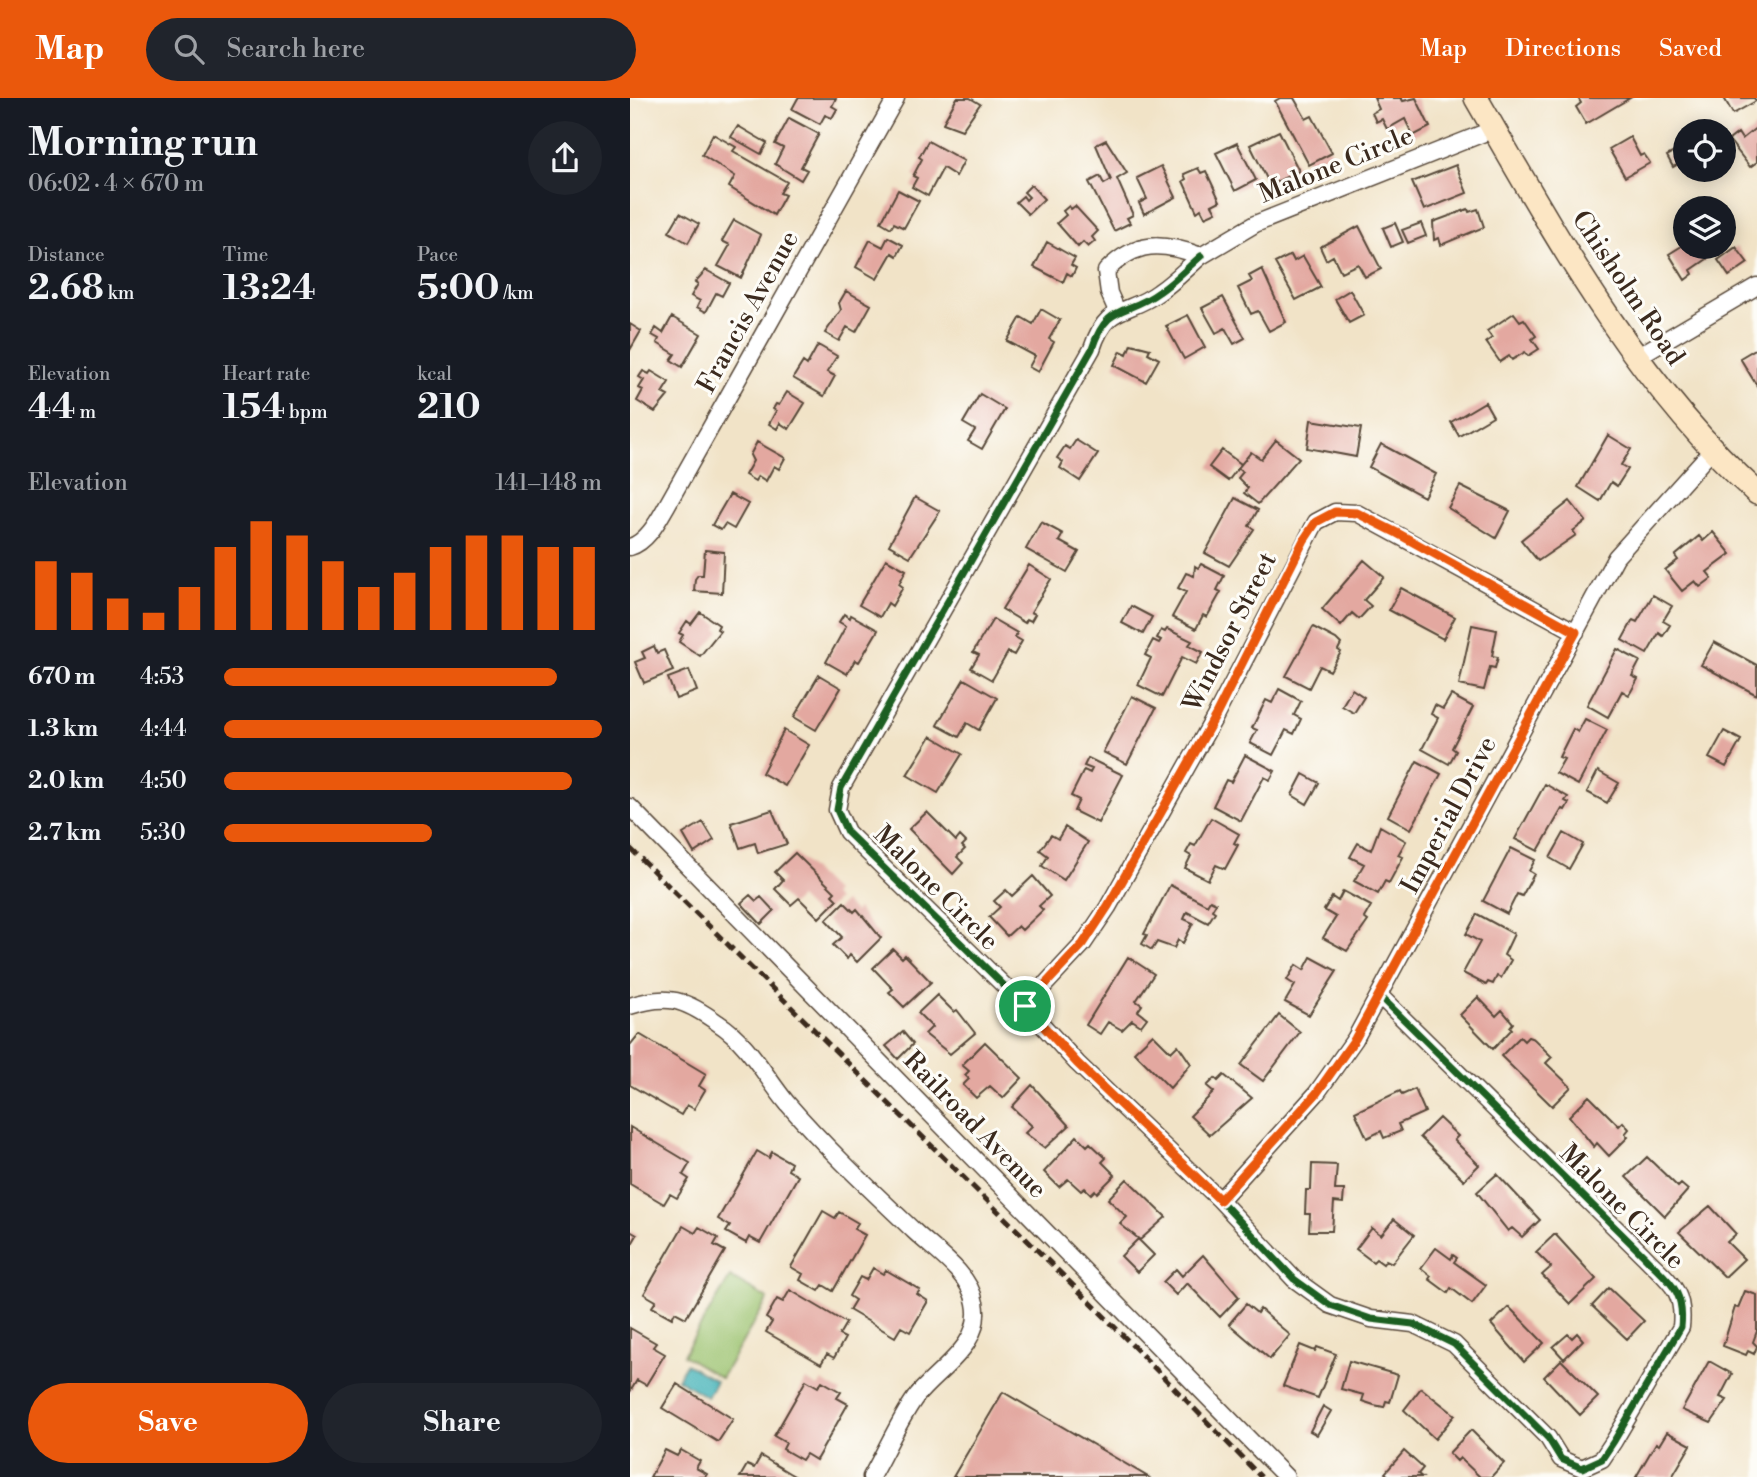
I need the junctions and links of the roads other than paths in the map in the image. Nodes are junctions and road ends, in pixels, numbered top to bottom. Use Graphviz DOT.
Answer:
graph roads {
  1 [pos="896,98"];
  2 [pos="1476,98"];
  3 [pos="1494,129"];
  4 [pos="1201,256"];
  5 [pos="1757,286"];
  6 [pos="1117,311"];
  7 [pos="1636,358"];
  8 [pos="1714,448"];
  9 [pos="1757,493"];
  10 [pos="633,546"];
  11 [pos="1576,632"];
  12 [pos="630,807"];
  13 [pos="1380,996"];
  14 [pos="630,1006"];
  15 [pos="1025,1006"];
  16 [pos="1220,1200"];
  17 [pos="871,1477"];
  18 [pos="1286,1477"];
  1 -- 10 [label="street, Francis Avenue"];
  2 -- 3 [label="main road, Chisholm Road"];
  3 -- 4 [label="street, Malone Circle"];
  3 -- 7 [label="main road, Chisholm Road"];
  4 -- 6 [label="street, Malone Circle"];
  4 -- 6 [label="street"];
  5 -- 7 [label="street"];
  6 -- 15 [label="street, Malone Circle"];
  7 -- 8 [label="main road, Chisholm Road"];
  8 -- 9 [label="main road, Chisholm Road"];
  8 -- 11 [label="street, Imperial Drive"];
  11 -- 13 [label="street, Imperial Drive"];
  11 -- 15 [label="street, Windsor Street"];
  12 -- 18 [label="street, Railroad Avenue"];
  13 -- 16 [label="street, Imperial Drive"];
  13 -- 16 [label="street, Malone Circle"];
  14 -- 17 [label="street"];
  15 -- 16 [label="street, Malone Circle"];
}
